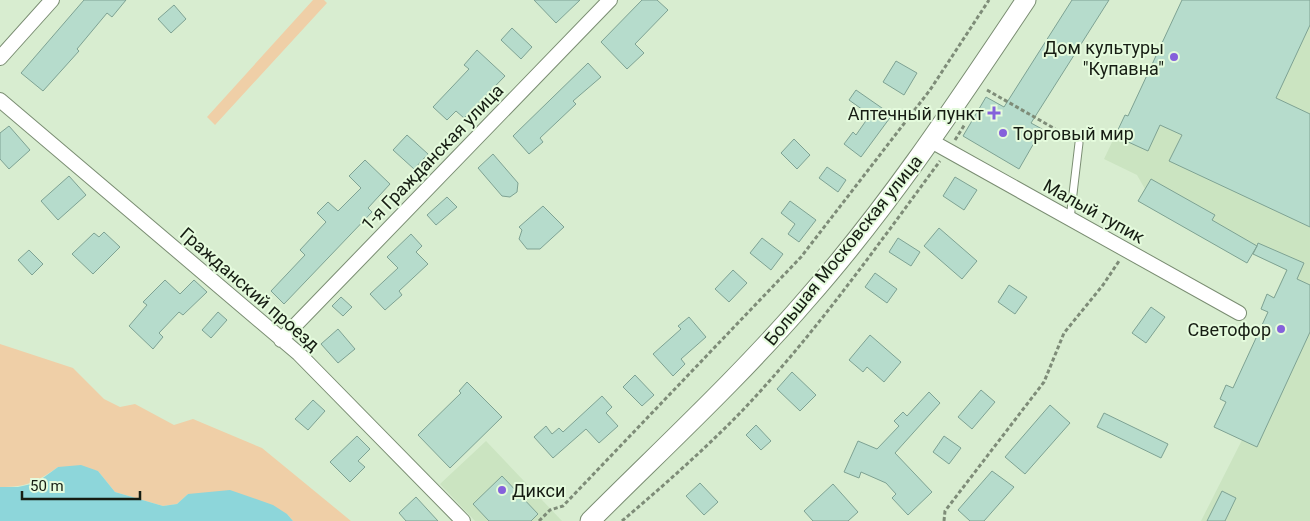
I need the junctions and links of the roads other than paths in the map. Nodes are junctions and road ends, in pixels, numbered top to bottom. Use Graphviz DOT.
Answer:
graph roads {
  1 [pos="52,0"];
  2 [pos="610,0"];
  3 [pos="1026,0"];
  4 [pos="0,58"];
  5 [pos="0,100"];
  6 [pos="931,141"];
  7 [pos="1079,143"];
  8 [pos="1070,218"];
  9 [pos="1239,313"];
  10 [pos="281,340"];
  11 [pos="463,521"];
  12 [pos="590,521"];
  1 -- 4 [label="street"];
  2 -- 10 [label="street, 1-я Гражданская улица"];
  3 -- 6 [label="main road, Большая Московская улица"];
  5 -- 10 [label="street, Гражданский проезд"];
  6 -- 8 [label="street, Малый тупик"];
  6 -- 12 [label="main road, Большая Московская улица"];
  7 -- 8 [label="lane"];
  8 -- 9 [label="street, Малый тупик"];
  10 -- 11 [label="street, Гражданский проезд"];
}
